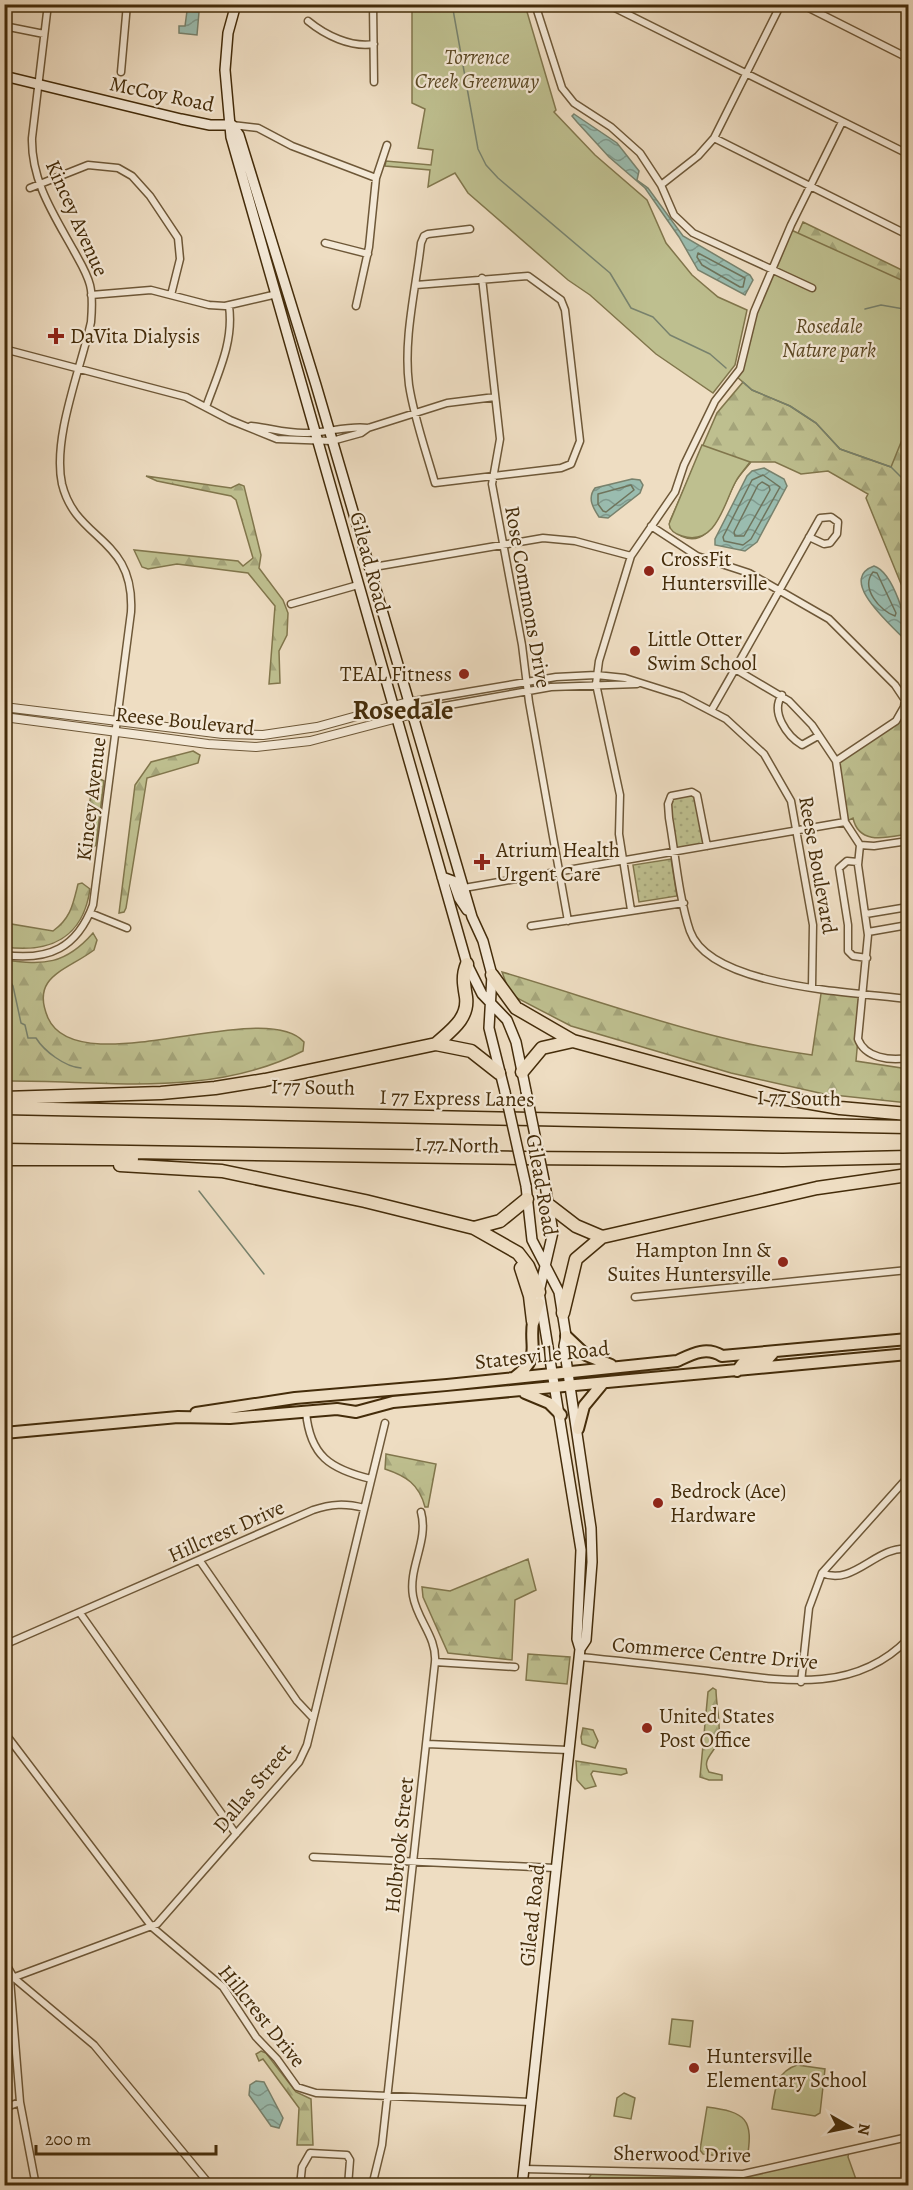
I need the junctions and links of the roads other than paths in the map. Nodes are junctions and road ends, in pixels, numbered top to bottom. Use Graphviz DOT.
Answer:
graph roads {
  1 [pos="48,4"];
  2 [pos="127,4"];
  3 [pos="236,4"];
  4 [pos="374,4"];
  5 [pos="535,4"];
  6 [pos="607,4"];
  7 [pos="781,4"];
  8 [pos="801,4"];
  9 [pos="308,21"];
  10 [pos="4,26"];
  11 [pos="44,34"];
  12 [pos="374,44"];
  13 [pos="909,58"];
  14 [pos="121,72"];
  15 [pos="747,74"];
  16 [pos="4,75"];
  17 [pos="374,82"];
  18 [pos="39,84"];
  19 [pos="842,122"];
  20 [pos="232,125"];
  21 [pos="714,138"];
  22 [pos="387,145"];
  23 [pos="909,154"];
  24 [pos="376,178"];
  25 [pos="39,183"];
  26 [pos="661,184"];
  27 [pos="810,186"];
  28 [pos="30,188"];
  29 [pos="470,229"];
  30 [pos="907,231"];
  31 [pos="325,243"];
  32 [pos="368,254"];
  33 [pos="771,270"];
  34 [pos="482,278"];
  35 [pos="416,285"];
  36 [pos="812,288"];
  37 [pos="277,294"];
  38 [pos="92,295"];
  39 [pos="171,295"];
  40 [pos="229,306"];
  41 [pos="356,306"];
  42 [pos="4,349"];
  43 [pos="78,368"];
  44 [pos="495,397"];
  45 [pos="206,407"];
  46 [pos="416,413"];
  47 [pos="331,437"];
  48 [pos="318,438"];
  49 [pos="492,477"];
  50 [pos="340,521"];
  51 [pos="651,526"];
  52 [pos="809,537"];
  53 [pos="502,546"];
  54 [pos="631,556"];
  55 [pos="368,568"];
  56 [pos="358,585"];
  57 [pos="779,590"];
  58 [pos="291,604"];
  59 [pos="735,669"];
  60 [pos="596,675"];
  61 [pos="526,682"];
  62 [pos="596,684"];
  63 [pos="644,684"];
  64 [pos="528,691"];
  65 [pos="782,695"];
  66 [pos="4,702"];
  67 [pos="408,702"];
  68 [pos="393,706"];
  69 [pos="4,707"];
  70 [pos="36,710"];
  71 [pos="711,711"];
  72 [pos="413,714"];
  73 [pos="4,719"];
  74 [pos="398,719"];
  75 [pos="118,720"];
  76 [pos="117,732"];
  77 [pos="818,736"];
  78 [pos="836,761"];
  79 [pos="845,822"];
  80 [pos="797,830"];
  81 [pos="909,841"];
  82 [pos="860,845"];
  83 [pos="707,846"];
  84 [pos="675,850"];
  85 [pos="623,860"];
  86 [pos="858,862"];
  87 [pos="559,872"];
  88 [pos="442,877"];
  89 [pos="464,888"];
  90 [pos="684,903"];
  91 [pos="909,907"];
  92 [pos="632,910"];
  93 [pos="90,913"];
  94 [pos="866,914"];
  95 [pos="472,917"];
  96 [pos="568,921"];
  97 [pos="531,926"];
  98 [pos="909,926"];
  99 [pos="127,928"];
  100 [pos="868,932"];
  101 [pos="4,955"];
  102 [pos="867,957"];
  103 [pos="467,964"];
  104 [pos="492,975"];
  105 [pos="812,986"];
  106 [pos="862,993"];
  107 [pos="909,999"];
  108 [pos="490,1002"];
  109 [pos="573,1041"];
  110 [pos="436,1044"];
  111 [pos="909,1058"];
  112 [pos="522,1072"];
  113 [pos="499,1073"];
  114 [pos="4,1099"];
  115 [pos="4,1107"];
  116 [pos="909,1114"];
  117 [pos="909,1119"];
  118 [pos="909,1127"];
  119 [pos="4,1150"];
  120 [pos="909,1158"];
  121 [pos="4,1159"];
  122 [pos="51,1159"];
  123 [pos="909,1165"];
  124 [pos="909,1175"];
  125 [pos="526,1192"];
  126 [pos="550,1206"];
  127 [pos="474,1228"];
  128 [pos="602,1237"];
  129 [pos="499,1243"];
  130 [pos="545,1267"];
  131 [pos="909,1270"];
  132 [pos="539,1298"];
  133 [pos="635,1298"];
  134 [pos="563,1313"];
  135 [pos="533,1322"];
  136 [pos="566,1336"];
  137 [pos="909,1339"];
  138 [pos="774,1352"];
  139 [pos="909,1354"];
  140 [pos="722,1356"];
  141 [pos="614,1366"];
  142 [pos="568,1371"];
  143 [pos="737,1371"];
  144 [pos="554,1372"];
  145 [pos="698,1374"];
  146 [pos="514,1377"];
  147 [pos="603,1383"];
  148 [pos="570,1386"];
  149 [pos="556,1388"];
  150 [pos="362,1391"];
  151 [pos="522,1392"];
  152 [pos="337,1409"];
  153 [pos="306,1412"];
  154 [pos="561,1415"];
  155 [pos="178,1417"];
  156 [pos="385,1423"];
  157 [pos="578,1429"];
  158 [pos="4,1433"];
  159 [pos="564,1434"];
  160 [pos="909,1477"];
  161 [pos="371,1479"];
  162 [pos="585,1483"];
  163 [pos="909,1486"];
  164 [pos="572,1487"];
  165 [pos="900,1487"];
  166 [pos="364,1508"];
  167 [pos="421,1512"];
  168 [pos="591,1540"];
  169 [pos="909,1549"];
  170 [pos="200,1560"];
  171 [pos="822,1573"];
  172 [pos="80,1613"];
  173 [pos="909,1639"];
  174 [pos="4,1645"];
  175 [pos="580,1653"];
  176 [pos="435,1662"];
  177 [pos="515,1667"];
  178 [pos="801,1682"];
  179 [pos="313,1718"];
  180 [pos="4,1732"];
  181 [pos="427,1744"];
  182 [pos="568,1749"];
  183 [pos="236,1834"];
  184 [pos="313,1857"];
  185 [pos="414,1861"];
  186 [pos="555,1868"];
  187 [pos="152,1927"];
  188 [pos="4,1961"];
  189 [pos="10,1979"];
  190 [pos="388,2096"];
  191 [pos="20,2102"];
  192 [pos="531,2102"];
  193 [pos="4,2108"];
  194 [pos="909,2136"];
  195 [pos="524,2169"];
  196 [pos="36,2186"];
  197 [pos="211,2186"];
  198 [pos="300,2186"];
  199 [pos="348,2186"];
  200 [pos="372,2186"];
  201 [pos="522,2186"];
  1 -- 11 [label="street, Kincey Avenue"];
  2 -- 14 [label="street"];
  3 -- 20 [label="main road, Gilead Road"];
  4 -- 12 [label="street"];
  5 -- 26 [label="street"];
  6 -- 15 [label="street"];
  7 -- 15 [label="street"];
  8 -- 13 [label="street"];
  9 -- 12 [label="street"];
  10 -- 11 [label="street"];
  11 -- 18 [label="street, Kincey Avenue"];
  12 -- 17 [label="street"];
  15 -- 19 [label="street"];
  15 -- 21 [label="street"];
  16 -- 18 [label="main road, McCoy Road"];
  18 -- 20 [label="main road, McCoy Road"];
  18 -- 25 [label="street, Kincey Avenue"];
  19 -- 23 [label="street"];
  19 -- 27 [label="street"];
  20 -- 24 [label="street, McCoy Road"];
  20 -- 37 [label="main road, Gilead Road"];
  20 -- 47 [label="main road, Gilead Road"];
  21 -- 26 [label="street"];
  21 -- 27 [label="street"];
  22 -- 24 [label="street"];
  24 -- 32 [label="street"];
  25 -- 28 [label="street"];
  25 -- 38 [label="street, Kincey Avenue"];
  25 -- 39 [label="street"];
  26 -- 33 [label="street"];
  27 -- 30 [label="street"];
  27 -- 33 [label="street"];
  29 -- 35 [label="street"];
  31 -- 32 [label="street"];
  32 -- 41 [label="street"];
  33 -- 36 [label="street"];
  33 -- 51 [label="street"];
  34 -- 35 [label="street"];
  34 -- 44 [label="street, Rose Commons Drive"];
  34 -- 49 [label="street"];
  35 -- 46 [label="street"];
  37 -- 40 [label="street"];
  37 -- 48 [label="main road, Gilead Road"];
  38 -- 39 [label="street"];
  38 -- 43 [label="street, Kincey Avenue"];
  39 -- 40 [label="street"];
  40 -- 45 [label="street"];
  42 -- 43 [label="street"];
  43 -- 45 [label="street"];
  43 -- 75 [label="street, Kincey Avenue"];
  44 -- 46 [label="street"];
  44 -- 49 [label="street, Rose Commons Drive"];
  45 -- 48 [label="street"];
  46 -- 47 [label="street"];
  46 -- 49 [label="street"];
  47 -- 48 [label="street"];
  47 -- 55 [label="main road, Gilead Road"];
  48 -- 50 [label="main road, Gilead Road"];
  49 -- 53 [label="street, Rose Commons Drive"];
  50 -- 55 [label="main road"];
  50 -- 56 [label="main road, Gilead Road"];
  51 -- 54 [label="street"];
  51 -- 57 [label="street"];
  52 -- 52 [label="street"];
  52 -- 57 [label="street"];
  53 -- 54 [label="street"];
  53 -- 55 [label="street"];
  53 -- 61 [label="street, Rose Commons Drive"];
  54 -- 60 [label="street"];
  55 -- 67 [label="main road, Gilead Road"];
  56 -- 58 [label="street"];
  56 -- 68 [label="main road, Gilead Road"];
  57 -- 59 [label="street"];
  57 -- 78 [label="street"];
  59 -- 65 [label="street"];
  59 -- 71 [label="street"];
  60 -- 61 [label="street, Reese Boulevard"];
  60 -- 62 [label="street"];
  60 -- 63 [label="street, Reese Boulevard"];
  61 -- 64 [label="street, Rose Commons Drive"];
  61 -- 67 [label="street, Reese Boulevard"];
  62 -- 63 [label="street, Reese Boulevard"];
  62 -- 64 [label="street, Reese Boulevard"];
  62 -- 85 [label="street"];
  63 -- 71 [label="street, Reese Boulevard"];
  64 -- 72 [label="street, Reese Boulevard"];
  64 -- 87 [label="street, Rose Commons Drive"];
  65 -- 77 [label="street"];
  65 -- 77 [label="street"];
  66 -- 70 [label="street"];
  67 -- 68 [label="street, Reese Boulevard"];
  67 -- 72 [label="main road, Gilead Road"];
  68 -- 74 [label="main road, Gilead Road"];
  68 -- 75 [label="street, Reese Boulevard"];
  69 -- 70 [label="street, Reese Boulevard"];
  70 -- 75 [label="street, Reese Boulevard"];
  71 -- 80 [label="street, Reese Boulevard"];
  72 -- 74 [label="street, Reese Boulevard"];
  72 -- 89 [label="main road, Gilead Road"];
  73 -- 76 [label="street, Reese Boulevard"];
  74 -- 76 [label="street, Reese Boulevard"];
  74 -- 88 [label="main road, Gilead Road"];
  75 -- 76 [label="street, Kincey Avenue"];
  76 -- 93 [label="street, Kincey Avenue"];
  77 -- 78 [label="street"];
  78 -- 79 [label="street"];
  79 -- 80 [label="street"];
  79 -- 82 [label="street"];
  80 -- 83 [label="street"];
  80 -- 105 [label="street, Reese Boulevard"];
  81 -- 82 [label="street"];
  82 -- 86 [label="street"];
  83 -- 84 [label="street"];
  83 -- 84 [label="street"];
  84 -- 85 [label="street"];
  84 -- 90 [label="street"];
  85 -- 87 [label="street"];
  85 -- 92 [label="street"];
  86 -- 94 [label="street"];
  86 -- 102 [label="street"];
  87 -- 89 [label="street"];
  87 -- 96 [label="street, Rose Commons Drive"];
  88 -- 95 [label="main road"];
  88 -- 103 [label="main road, Gilead Road"];
  89 -- 95 [label="main road, Gilead Road"];
  90 -- 92 [label="street"];
  90 -- 105 [label="street"];
  91 -- 94 [label="street"];
  92 -- 96 [label="street"];
  93 -- 99 [label="street"];
  93 -- 101 [label="street, Kincey Avenue"];
  94 -- 100 [label="street"];
  95 -- 104 [label="main road, Gilead Road"];
  96 -- 97 [label="street"];
  98 -- 100 [label="street"];
  100 -- 102 [label="street"];
  102 -- 106 [label="street"];
  103 -- 108 [label="main road, Gilead Road"];
  103 -- 110 [label="highway"];
  104 -- 108 [label="main road, Gilead Road"];
  104 -- 109 [label="highway"];
  105 -- 106 [label="street"];
  106 -- 107 [label="street"];
  106 -- 111 [label="street"];
  108 -- 112 [label="main road, Gilead Road"];
  108 -- 113 [label="main road, Gilead Road"];
  109 -- 112 [label="highway"];
  109 -- 116 [label="highway"];
  110 -- 113 [label="highway"];
  110 -- 114 [label="highway"];
  112 -- 126 [label="main road, Gilead Road, bridge"];
  113 -- 125 [label="main road, Gilead Road, bridge"];
  114 -- 117 [label="highway, I 77 South"];
  115 -- 118 [label="highway, I 77 Express Lanes"];
  119 -- 120 [label="highway"];
  121 -- 122 [label="highway, I 77 North"];
  122 -- 123 [label="highway, I 77 North"];
  122 -- 127 [label="highway"];
  124 -- 128 [label="highway"];
  125 -- 127 [label="highway"];
  125 -- 130 [label="main road, Gilead Road"];
  126 -- 128 [label="highway"];
  126 -- 130 [label="main road, Gilead Road"];
  127 -- 129 [label="highway"];
  128 -- 134 [label="highway"];
  129 -- 132 [label="highway"];
  129 -- 135 [label="highway"];
  130 -- 132 [label="main road, Gilead Road"];
  130 -- 134 [label="main road, Gilead Road"];
  131 -- 133 [label="street"];
  132 -- 135 [label="main road"];
  132 -- 144 [label="main road, Gilead Road"];
  134 -- 136 [label="main road, Gilead Road"];
  135 -- 146 [label="main road"];
  136 -- 141 [label="main road"];
  136 -- 142 [label="main road, Gilead Road"];
  137 -- 138 [label="main road, Statesville Road"];
  138 -- 140 [label="main road, Statesville Road"];
  138 -- 143 [label="main road"];
  139 -- 143 [label="main road, Statesville Road"];
  140 -- 141 [label="main road, Statesville Road"];
  140 -- 145 [label="main road"];
  141 -- 142 [label="main road, Statesville Road"];
  142 -- 144 [label="main road, Statesville Road"];
  142 -- 148 [label="main road, Gilead Road"];
  143 -- 145 [label="main road, Statesville Road"];
  144 -- 146 [label="main road, Statesville Road"];
  144 -- 149 [label="main road, Gilead Road"];
  145 -- 147 [label="main road, Statesville Road"];
  146 -- 150 [label="main road, Statesville Road"];
  147 -- 148 [label="main road, Statesville Road"];
  147 -- 157 [label="main road"];
  148 -- 149 [label="main road, Statesville Road"];
  148 -- 157 [label="main road, Gilead Road"];
  149 -- 151 [label="main road, Statesville Road"];
  149 -- 154 [label="main road, Gilead Road"];
  150 -- 152 [label="main road"];
  150 -- 155 [label="main road, Statesville Road"];
  151 -- 152 [label="main road, Statesville Road"];
  151 -- 154 [label="main road"];
  152 -- 153 [label="main road, Statesville Road"];
  153 -- 155 [label="main road, Statesville Road"];
  153 -- 161 [label="street"];
  154 -- 159 [label="main road, Gilead Road"];
  155 -- 158 [label="main road, Statesville Road"];
  156 -- 161 [label="street, Dallas Street"];
  157 -- 162 [label="main road, Gilead Road"];
  159 -- 162 [label="main road"];
  159 -- 164 [label="main road, Gilead Road"];
  160 -- 165 [label="street"];
  161 -- 166 [label="street, Dallas Street"];
  162 -- 168 [label="main road, Gilead Road"];
  163 -- 165 [label="street"];
  164 -- 168 [label="main road"];
  164 -- 175 [label="main road, Gilead Road"];
  165 -- 171 [label="street"];
  166 -- 170 [label="street, Hillcrest Drive"];
  166 -- 179 [label="street, Dallas Street"];
  167 -- 176 [label="street, Holbrook Street"];
  168 -- 175 [label="main road, Gilead Road"];
  169 -- 171 [label="street"];
  170 -- 172 [label="street, Hillcrest Drive"];
  170 -- 179 [label="street"];
  171 -- 178 [label="street"];
  172 -- 174 [label="street, Hillcrest Drive"];
  172 -- 183 [label="street"];
  173 -- 178 [label="street, Commerce Centre Drive"];
  175 -- 178 [label="street, Commerce Centre Drive"];
  175 -- 182 [label="main road, Gilead Road"];
  176 -- 177 [label="street"];
  176 -- 181 [label="street, Holbrook Street"];
  179 -- 183 [label="street, Dallas Street"];
  180 -- 187 [label="street, Hillcrest Drive"];
  181 -- 182 [label="street"];
  181 -- 185 [label="street, Holbrook Street"];
  182 -- 186 [label="main road, Gilead Road"];
  183 -- 187 [label="street, Dallas Street"];
  184 -- 185 [label="street"];
  185 -- 186 [label="street"];
  185 -- 190 [label="street, Holbrook Street"];
  186 -- 192 [label="main road, Gilead Road"];
  187 -- 189 [label="street, Dallas Street"];
  187 -- 190 [label="street, Hillcrest Drive"];
  188 -- 189 [label="street"];
  189 -- 191 [label="street"];
  189 -- 197 [label="street"];
  190 -- 192 [label="street, Hillcrest Drive"];
  190 -- 200 [label="street, Holbrook Street"];
  191 -- 193 [label="street"];
  191 -- 196 [label="street"];
  192 -- 195 [label="main road, Gilead Road"];
  194 -- 195 [label="street, Sherwood Drive"];
  195 -- 201 [label="main road, Gilead Road"];
  198 -- 199 [label="street"];
}
